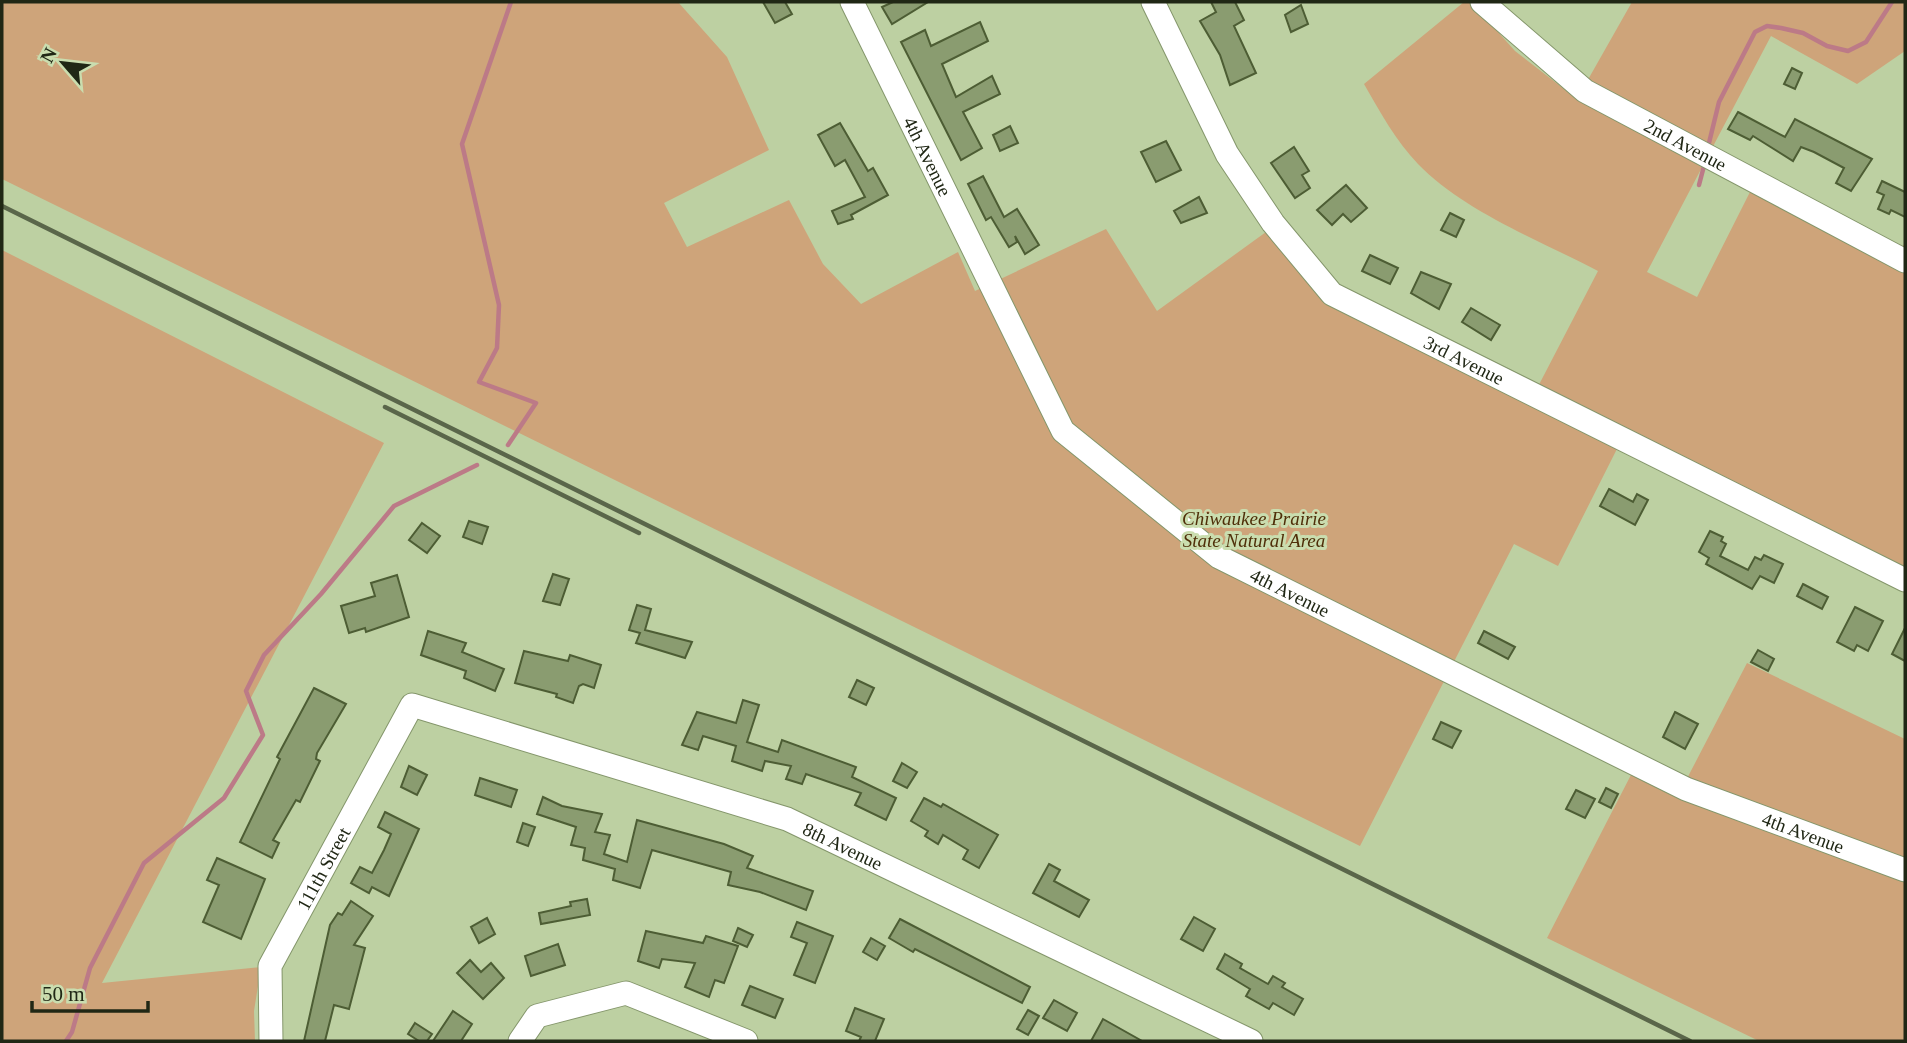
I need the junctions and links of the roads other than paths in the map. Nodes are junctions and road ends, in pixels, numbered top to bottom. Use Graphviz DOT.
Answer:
graph roads {
  1 [pos="852,2"];
  2 [pos="1153,2"];
  3 [pos="1482,2"];
  4 [pos="1905,261"];
  5 [pos="1905,580"];
  6 [pos="412,705"];
  7 [pos="1905,870"];
  8 [pos="271,1041"];
  9 [pos="520,1041"];
  10 [pos="746,1041"];
  11 [pos="1251,1041"];
  1 -- 7 [label="street, 4th Avenue"];
  2 -- 5 [label="street, 3rd Avenue"];
  3 -- 4 [label="street, 2nd Avenue"];
  6 -- 8 [label="street, 111th Street"];
  6 -- 11 [label="street, 8th Avenue"];
  9 -- 10 [label="street"];
}
